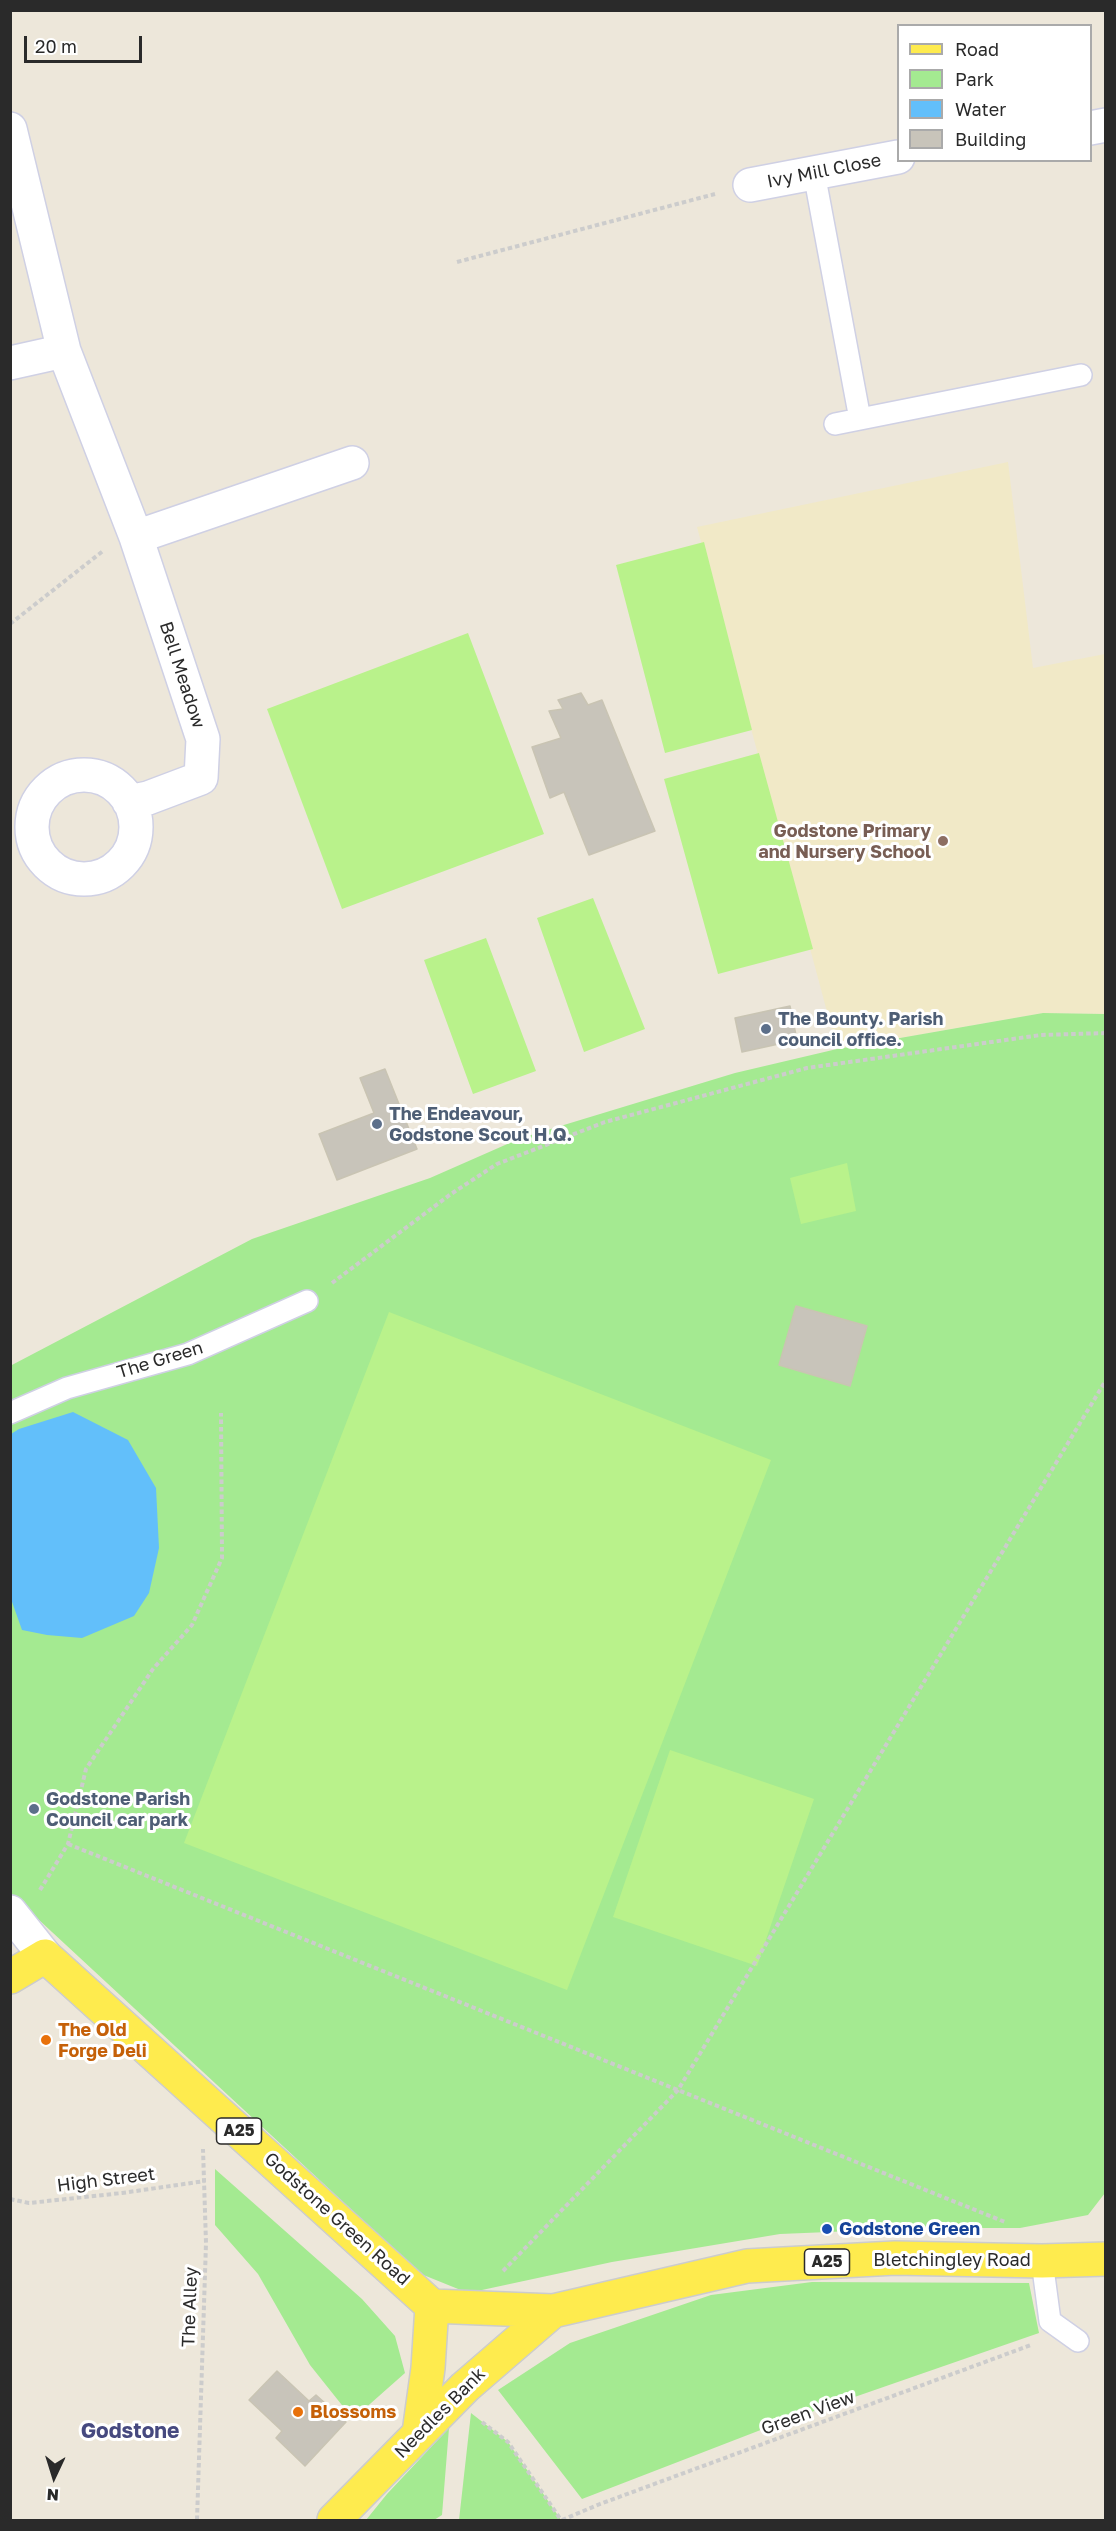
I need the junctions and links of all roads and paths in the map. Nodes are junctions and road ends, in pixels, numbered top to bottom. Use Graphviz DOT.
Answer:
graph roads {
  1 [pos="10,129"];
  2 [pos="897,157"];
  3 [pos="814,172"];
  4 [pos="750,185"];
  5 [pos="457,262"];
  6 [pos="64,351"];
  7 [pos="10,363"];
  8 [pos="1082,375"];
  9 [pos="860,419"];
  10 [pos="835,424"];
  11 [pos="352,463"];
  12 [pos="136,537"];
  13 [pos="10,624"];
  14 [pos="129,802"];
  15 [pos="1106,1033"];
  16 [pos="307,1301"];
  17 [pos="1106,1380"];
  18 [pos="10,1413"];
  19 [pos="222,1413"];
  20 [pos="68,1844"];
  21 [pos="21,1902"];
  22 [pos="45,1956"];
  23 [pos="10,1977"];
  24 [pos="678,2090"];
  25 [pos="199,2094"];
  26 [pos="205,2181"];
  27 [pos="10,2199"];
  28 [pos="1009,2223"];
  29 [pos="1106,2259"];
  30 [pos="1042,2261"];
  31 [pos="432,2306"];
  32 [pos="467,2308"];
  33 [pos="553,2311"];
  34 [pos="1071,2337"];
  35 [pos="480,2420"];
  36 [pos="419,2433"];
  37 [pos="197,2520"];
  38 [pos="334,2520"];
  39 [pos="562,2520"];
  1 -- 6 [label="street, Bell Meadow"];
  2 -- 3 [label="street, Ivy Mill Close"];
  3 -- 4 [label="street, Ivy Mill Close"];
  3 -- 9 [label="lane"];
  4 -- 5 [label="path"];
  6 -- 7 [label="street"];
  6 -- 12 [label="street, Bell Meadow"];
  8 -- 9 [label="lane"];
  9 -- 10 [label="lane"];
  11 -- 12 [label="street"];
  12 -- 13 [label="path"];
  12 -- 14 [label="street, Bell Meadow"];
  15 -- 16 [label="path"];
  16 -- 18 [label="lane, The Green"];
  17 -- 24 [label="path"];
  19 -- 20 [label="path"];
  20 -- 21 [label="path"];
  20 -- 24 [label="path"];
  21 -- 22 [label="street, Godstone Green Road"];
  22 -- 23 [label="main road"];
  22 -- 25 [label="main road, Godstone Green Road / A25"];
  24 -- 28 [label="path"];
  24 -- 32 [label="path"];
  25 -- 26 [label="path, The Alley"];
  25 -- 31 [label="main road, Godstone Green Road / A25"];
  26 -- 27 [label="path, High Street"];
  26 -- 37 [label="path, The Alley"];
  29 -- 30 [label="main road, Bletchingley Road / A25"];
  30 -- 33 [label="main road, Bletchingley Road / A25"];
  30 -- 34 [label="lane"];
  31 -- 32 [label="main road, A25"];
  31 -- 36 [label="main road"];
  32 -- 33 [label="main road, A25"];
  33 -- 36 [label="main road, Needles Bank"];
  34 -- 39 [label="path, Green View"];
  35 -- 39 [label="path"];
  36 -- 38 [label="main road, Needles Bank"];
}
